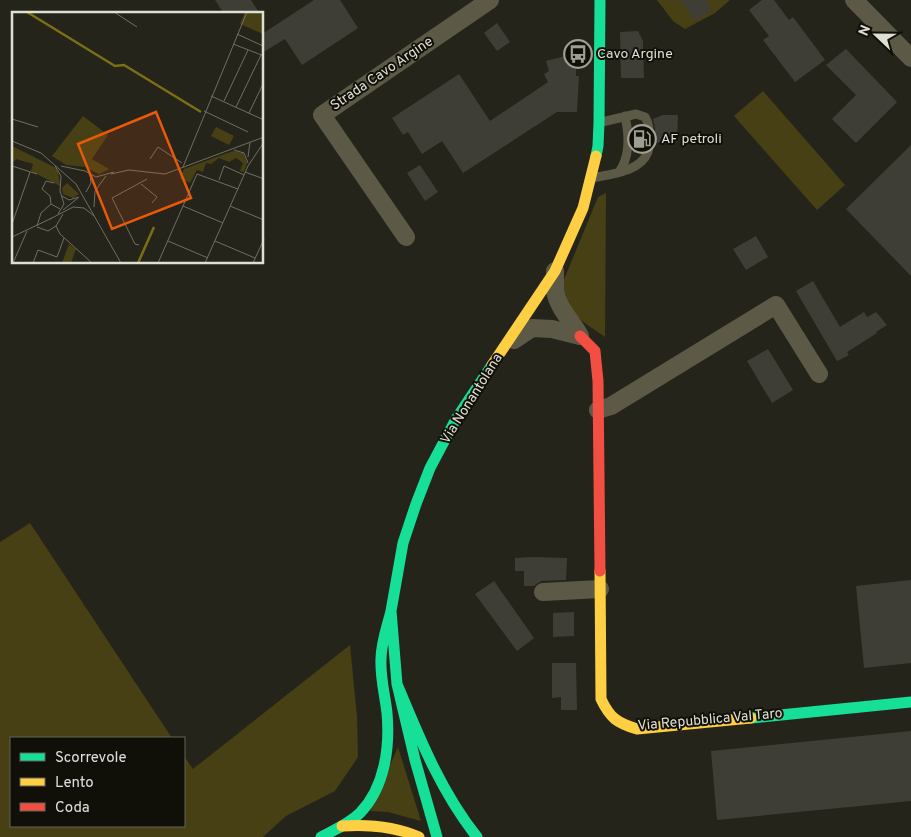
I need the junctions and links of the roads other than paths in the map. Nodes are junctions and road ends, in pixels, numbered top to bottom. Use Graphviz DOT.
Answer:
graph roads {
  1 [pos="490,0"];
  2 [pos="600,0"];
  3 [pos="854,0"];
  4 [pos="911,58"];
  5 [pos="625,116"];
  6 [pos="599,123"];
  7 [pos="619,172"];
  8 [pos="592,178"];
  9 [pos="406,237"];
  10 [pos="555,270"];
  11 [pos="580,336"];
  12 [pos="505,347"];
  13 [pos="819,374"];
  14 [pos="598,410"];
  15 [pos="600,589"];
  16 [pos="543,592"];
  17 [pos="391,612"];
  18 [pos="397,684"];
  19 [pos="911,702"];
  20 [pos="342,826"];
  21 [pos="321,837"];
  22 [pos="419,837"];
  23 [pos="437,837"];
  24 [pos="477,837"];
  1 -- 9 [label="street, Strada Cavo Argine"];
  2 -- 6 [label="main road, Via Nonantolana"];
  3 -- 4 [label="street"];
  5 -- 6 [label="lane"];
  5 -- 7 [label="lane"];
  5 -- 7 [label="lane"];
  6 -- 8 [label="main road, Via Nonantolana"];
  7 -- 8 [label="lane"];
  8 -- 10 [label="main road, Via Nonantolana"];
  10 -- 11 [label="street, Via Repubblica Val Taro"];
  10 -- 12 [label="main road, Via Nonantolana"];
  11 -- 12 [label="street"];
  11 -- 14 [label="main road, Via Repubblica Val Taro"];
  12 -- 17 [label="main road, Via Nonantolana"];
  13 -- 14 [label="street"];
  14 -- 15 [label="main road, Via Repubblica Val Taro"];
  15 -- 16 [label="street"];
  15 -- 19 [label="main road, Via Repubblica Val Taro"];
  17 -- 18 [label="main road, Via Nonantolana"];
  17 -- 20 [label="main road"];
  18 -- 23 [label="main road, Via Nonantolana"];
  18 -- 24 [label="main road"];
  20 -- 21 [label="main road"];
  20 -- 22 [label="main road"];
}
